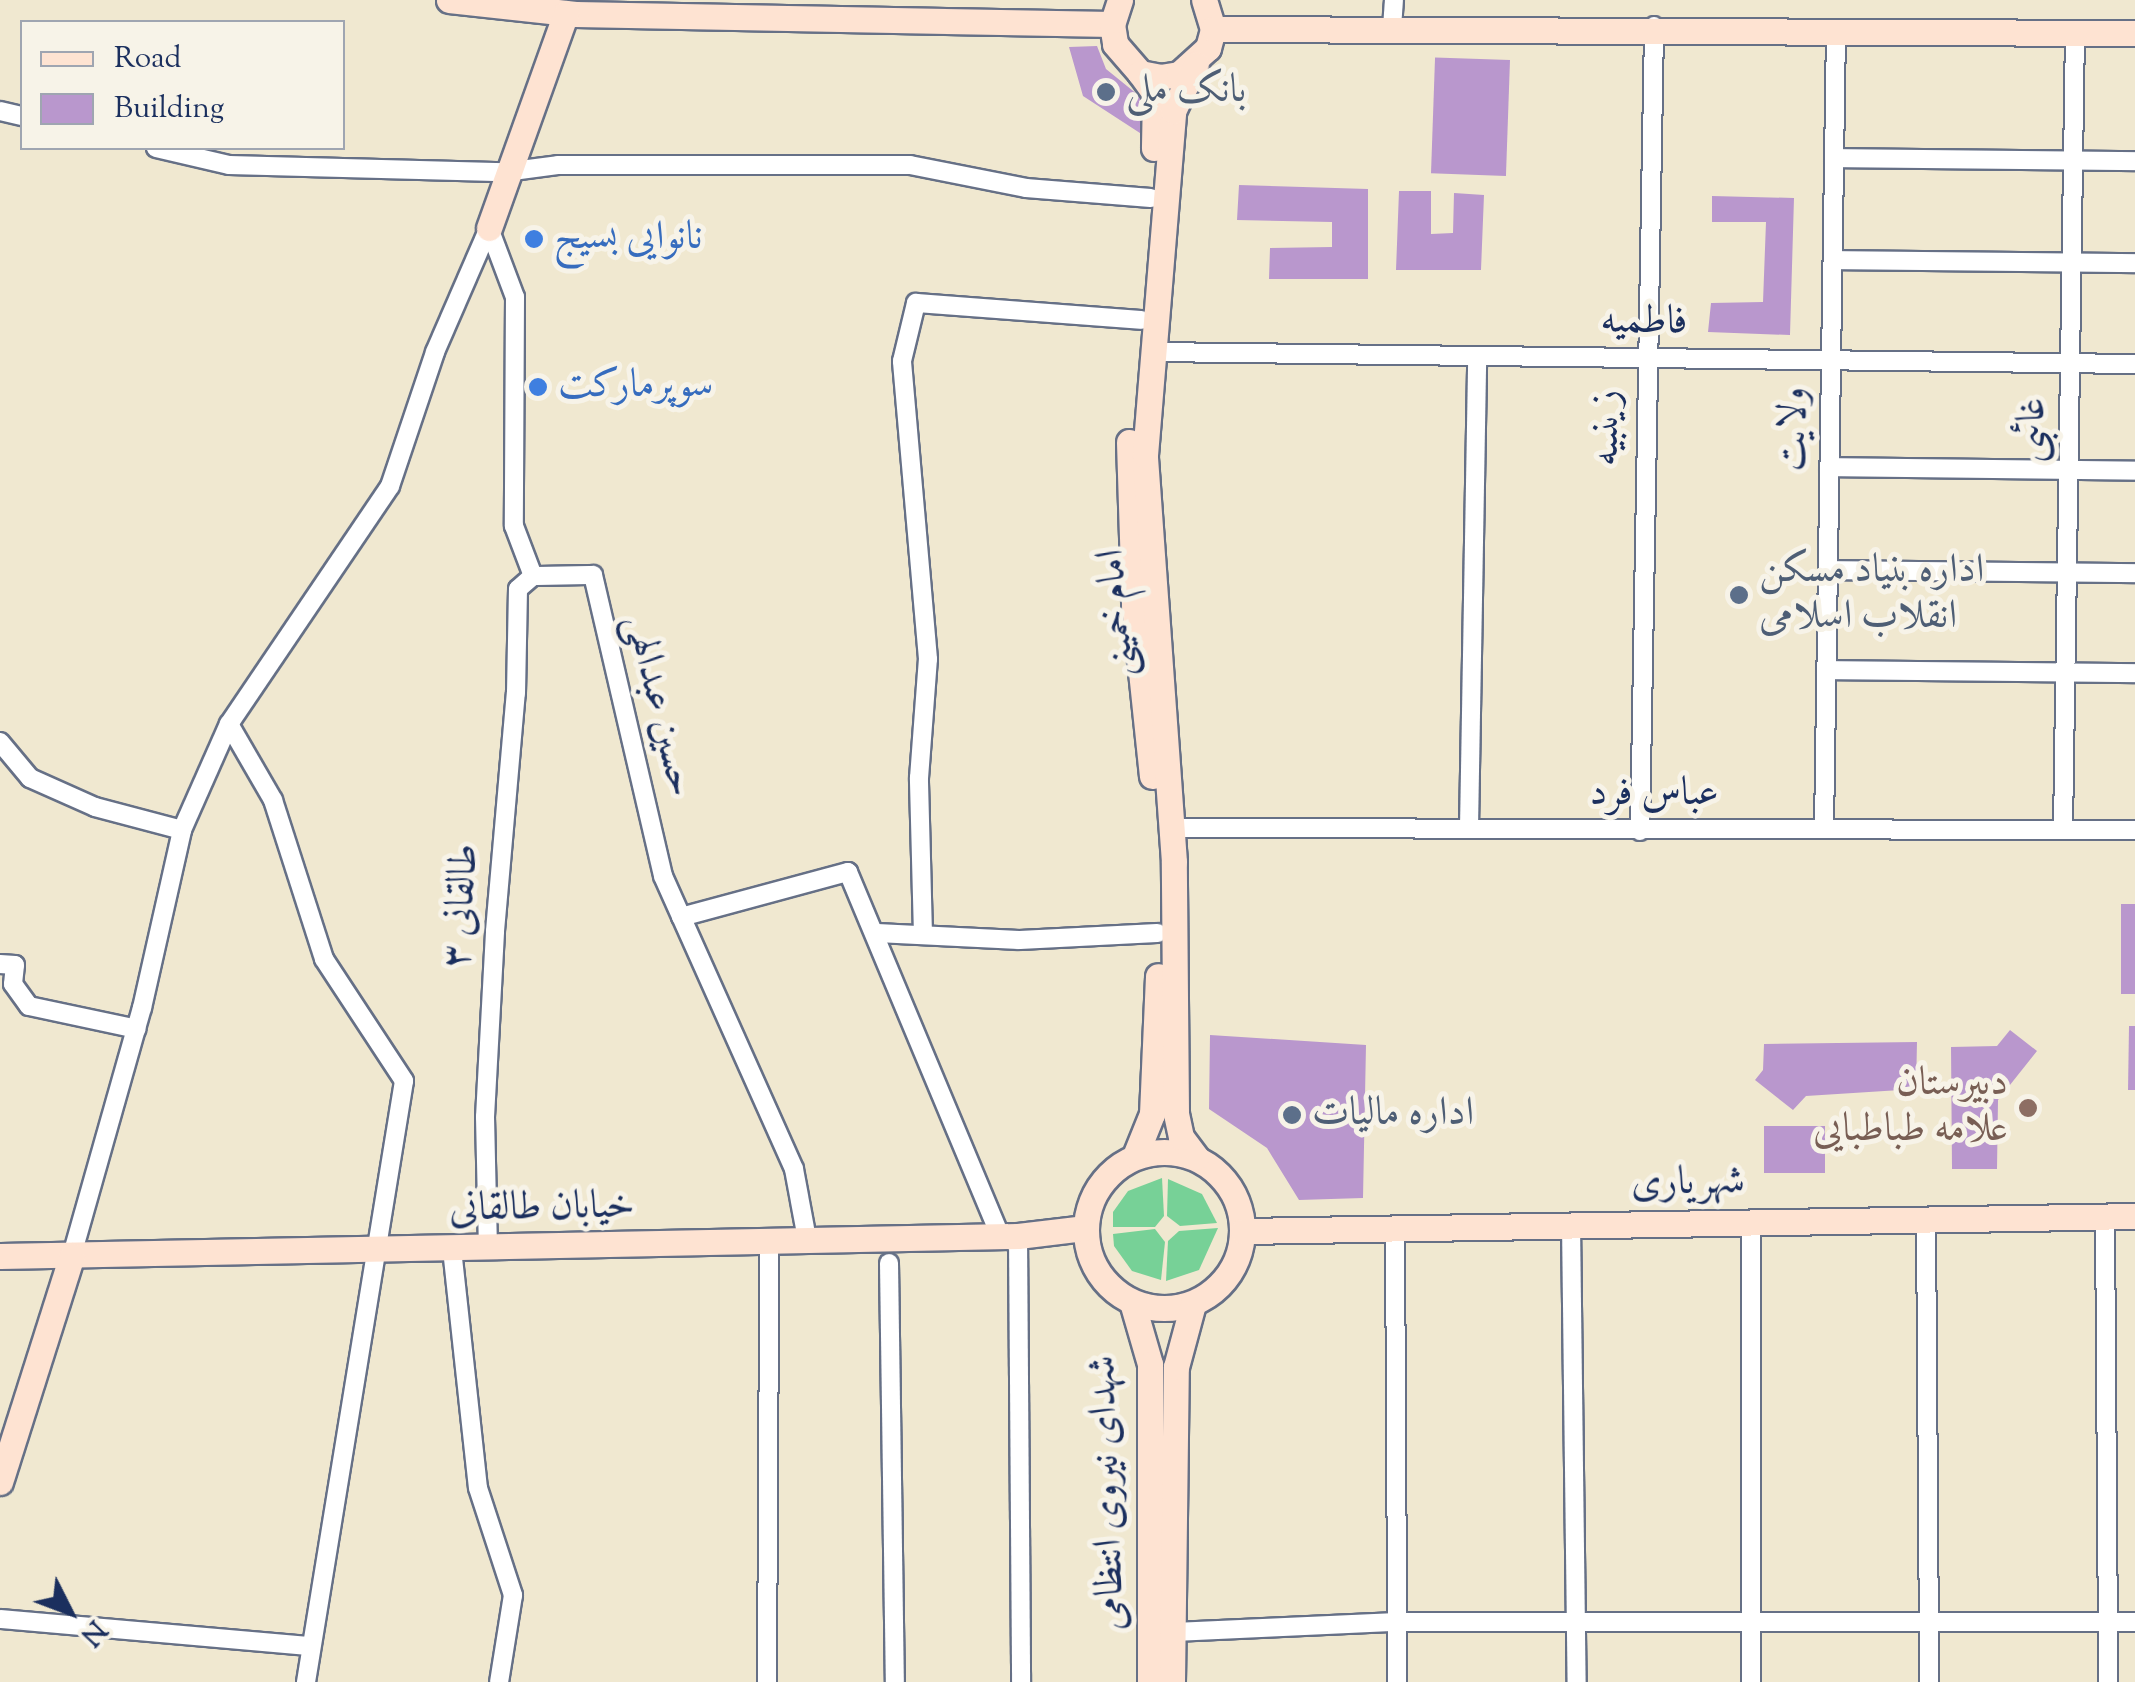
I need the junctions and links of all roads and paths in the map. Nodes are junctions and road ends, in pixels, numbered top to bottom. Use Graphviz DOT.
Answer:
graph roads {
  1 [pos="449,0"];
  2 [pos="1204,0"];
  3 [pos="1394,0"];
  4 [pos="506,3"];
  5 [pos="569,6"];
  6 [pos="1116,12"];
  7 [pos="1654,26"];
  8 [pos="1392,28"];
  9 [pos="1213,29"];
  10 [pos="1836,30"];
  11 [pos="2075,32"];
  12 [pos="2135,32"];
  13 [pos="1196,64"];
  14 [pos="1140,72"];
  15 [pos="164,150"];
  16 [pos="1834,158"];
  17 [pos="2073,160"];
  18 [pos="2135,161"];
  19 [pos="505,172"];
  20 [pos="1152,198"];
  21 [pos="489,228"];
  22 [pos="1832,260"];
  23 [pos="2072,262"];
  24 [pos="2135,263"];
  25 [pos="1142,320"];
  26 [pos="1153,352"];
  27 [pos="1477,356"];
  28 [pos="1644,358"];
  29 [pos="1831,360"];
  30 [pos="2070,363"];
  31 [pos="2135,364"];
  32 [pos="1829,468"];
  33 [pos="2068,470"];
  34 [pos="2135,471"];
  35 [pos="1828,570"];
  36 [pos="2067,573"];
  37 [pos="2135,574"];
  38 [pos="533,576"];
  39 [pos="1826,670"];
  40 [pos="2065,672"];
  41 [pos="2135,673"];
  42 [pos="229,724"];
  43 [pos="0,742"];
  44 [pos="1172,828"];
  45 [pos="1469,828"];
  46 [pos="182,830"];
  47 [pos="1824,830"];
  48 [pos="2062,830"];
  49 [pos="2135,830"];
  50 [pos="1640,831"];
  51 [pos="681,916"];
  52 [pos="878,933"];
  53 [pos="1158,933"];
  54 [pos="923,935"];
  55 [pos="0,964"];
  56 [pos="136,1028"];
  57 [pos="1135,1156"];
  58 [pos="1196,1157"];
  59 [pos="2106,1216"];
  60 [pos="2135,1216"];
  61 [pos="1926,1218"];
  62 [pos="1751,1220"];
  63 [pos="1571,1223"];
  64 [pos="1395,1227"];
  65 [pos="1084,1228"];
  66 [pos="1243,1231"];
  67 [pos="1009,1236"];
  68 [pos="807,1239"];
  69 [pos="769,1240"];
  70 [pos="377,1249"];
  71 [pos="452,1249"];
  72 [pos="488,1249"];
  73 [pos="72,1254"];
  74 [pos="0,1256"];
  75 [pos="889,1263"];
  76 [pos="1132,1302"];
  77 [pos="1192,1304"];
  78 [pos="0,1482"];
  79 [pos="0,1619"];
  80 [pos="1750,1621"];
  81 [pos="1397,1622"];
  82 [pos="1576,1622"];
  83 [pos="1928,1622"];
  84 [pos="2105,1622"];
  85 [pos="2135,1622"];
  86 [pos="1174,1632"];
  87 [pos="311,1646"];
  88 [pos="306,1682"];
  89 [pos="500,1682"];
  90 [pos="767,1682"];
  91 [pos="895,1682"];
  92 [pos="1021,1682"];
  93 [pos="1150,1682"];
  94 [pos="1172,1682"];
  95 [pos="1398,1682"];
  96 [pos="1577,1682"];
  97 [pos="1751,1682"];
  98 [pos="1929,1682"];
  99 [pos="2108,1682"];
  1 -- 4 [label="main road"];
  2 -- 9 [label="main road"];
  3 -- 8 [label="street"];
  4 -- 5 [label="main road"];
  5 -- 6 [label="main road"];
  5 -- 19 [label="main road"];
  6 -- 14 [label="main road, امام خمینی"];
  7 -- 8 [label="main road"];
  7 -- 10 [label="main road"];
  7 -- 28 [label="street, زینبیه"];
  8 -- 9 [label="main road"];
  9 -- 13 [label="main road, امام خمینی"];
  10 -- 11 [label="main road"];
  10 -- 16 [label="street, ولایت"];
  11 -- 12 [label="main road"];
  11 -- 17 [label="street, غائبی"];
  13 -- 14 [label="main road"];
  13 -- 26 [label="main road, امام خمینی"];
  14 -- 20 [label="main road, امام خمینی"];
  15 -- 19 [label="street"];
  16 -- 17 [label="street"];
  16 -- 22 [label="street, ولایت"];
  17 -- 18 [label="street"];
  17 -- 23 [label="street, غائبی"];
  19 -- 20 [label="street"];
  19 -- 21 [label="main road"];
  20 -- 25 [label="main road, امام خمینی"];
  21 -- 38 [label="street"];
  21 -- 42 [label="street"];
  22 -- 23 [label="street"];
  22 -- 29 [label="street, ولایت"];
  23 -- 24 [label="street"];
  23 -- 30 [label="street, غائبی"];
  25 -- 53 [label="main road, امام خمینی"];
  25 -- 54 [label="street"];
  26 -- 27 [label="street, فاطمیه"];
  26 -- 44 [label="main road, امام خمینی"];
  27 -- 28 [label="street, فاطمیه"];
  27 -- 45 [label="street"];
  28 -- 29 [label="street, فاطمیه"];
  28 -- 50 [label="street, زینبیه"];
  29 -- 30 [label="street, فاطمیه"];
  29 -- 32 [label="street, ولایت"];
  30 -- 31 [label="street, فاطمیه"];
  30 -- 33 [label="street, غائبی"];
  32 -- 33 [label="street"];
  32 -- 35 [label="street, ولایت"];
  33 -- 34 [label="street"];
  33 -- 36 [label="street, غائبی"];
  35 -- 36 [label="street"];
  35 -- 39 [label="street, ولایت"];
  36 -- 37 [label="street"];
  36 -- 40 [label="street, غائبی"];
  38 -- 51 [label="street, حسین عبدالهی"];
  38 -- 72 [label="street, طالقانی ۳"];
  39 -- 40 [label="street"];
  39 -- 47 [label="street, ولایت"];
  40 -- 41 [label="street"];
  40 -- 48 [label="street, غائبی"];
  42 -- 46 [label="street"];
  42 -- 70 [label="street"];
  43 -- 46 [label="street"];
  44 -- 45 [label="street, عباس فرد"];
  44 -- 58 [label="main road, امام خمینی"];
  45 -- 50 [label="street, عباس فرد"];
  46 -- 56 [label="street"];
  47 -- 48 [label="street, عباس فرد"];
  47 -- 50 [label="street, عباس فرد"];
  48 -- 49 [label="street, عباس فرد"];
  51 -- 52 [label="street"];
  51 -- 68 [label="street, حسین عبدالهی"];
  52 -- 54 [label="street"];
  52 -- 67 [label="street"];
  53 -- 54 [label="street"];
  53 -- 57 [label="main road, امام خمینی"];
  55 -- 56 [label="street"];
  56 -- 73 [label="street"];
  57 -- 58 [label="main road"];
  57 -- 65 [label="main road"];
  58 -- 66 [label="main road"];
  59 -- 60 [label="main road, شهریاری"];
  59 -- 61 [label="main road, شهریاری"];
  59 -- 84 [label="street"];
  61 -- 62 [label="main road, شهریاری"];
  61 -- 83 [label="street"];
  62 -- 63 [label="main road, شهریاری"];
  62 -- 80 [label="street"];
  63 -- 64 [label="main road, شهریاری"];
  63 -- 82 [label="street"];
  64 -- 66 [label="main road, شهریاری"];
  64 -- 81 [label="street"];
  65 -- 67 [label="main road, خیابان طالقانی"];
  65 -- 76 [label="main road"];
  66 -- 77 [label="main road"];
  67 -- 68 [label="main road, خیابان طالقانی"];
  67 -- 92 [label="street"];
  68 -- 69 [label="main road, خیابان طالقانی"];
  69 -- 72 [label="main road, خیابان طالقانی"];
  69 -- 90 [label="street"];
  70 -- 71 [label="main road, خیابان طالقانی"];
  70 -- 73 [label="main road, خیابان طالقانی"];
  70 -- 87 [label="street"];
  71 -- 72 [label="main road, خیابان طالقانی"];
  71 -- 89 [label="street"];
  73 -- 74 [label="main road, خیابان طالقانی"];
  73 -- 78 [label="main road"];
  75 -- 91 [label="street"];
  76 -- 77 [label="main road"];
  76 -- 93 [label="main road, شهدای نیروی انتظامی"];
  77 -- 86 [label="main road, شهدای نیروی انتظامی"];
  79 -- 87 [label="street"];
  80 -- 82 [label="street"];
  80 -- 83 [label="street"];
  80 -- 97 [label="street"];
  81 -- 82 [label="street"];
  81 -- 86 [label="street"];
  81 -- 95 [label="street"];
  82 -- 96 [label="street"];
  83 -- 84 [label="street"];
  83 -- 98 [label="street"];
  84 -- 85 [label="street"];
  84 -- 99 [label="street"];
  86 -- 94 [label="main road, شهدای نیروی انتظامی"];
  87 -- 88 [label="street"];
}
